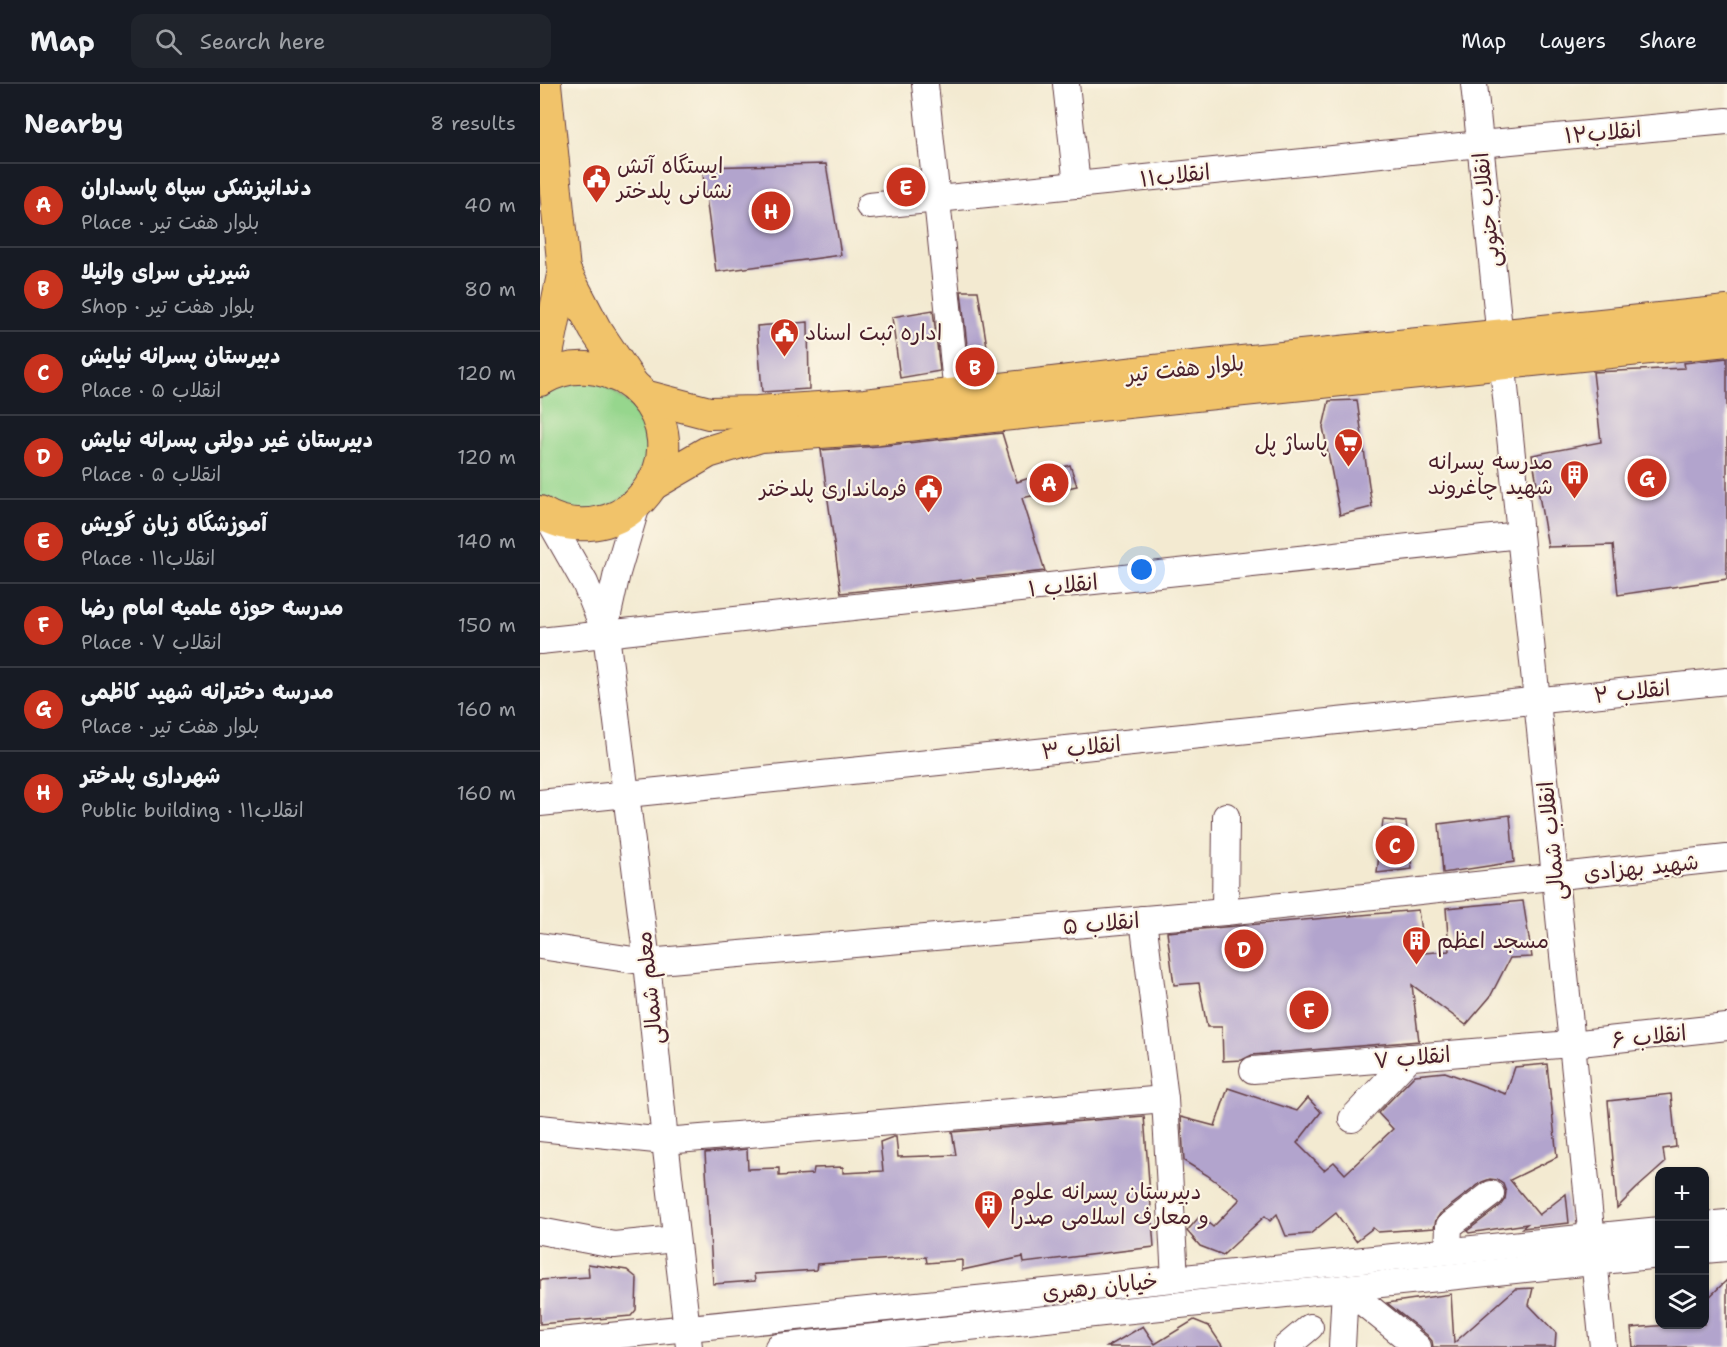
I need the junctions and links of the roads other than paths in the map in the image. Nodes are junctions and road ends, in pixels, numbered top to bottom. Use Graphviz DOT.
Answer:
graph roads {
  1 [pos="545,84"];
  2 [pos="925,84"];
  3 [pos="1066,84"];
  4 [pos="1474,84"];
  5 [pos="1727,121"];
  6 [pos="1480,144"];
  7 [pos="1077,185"];
  8 [pos="937,200"];
  9 [pos="869,206"];
  10 [pos="564,270"];
  11 [pos="1727,312"];
  12 [pos="1727,340"];
  13 [pos="1500,349"];
  14 [pos="541,380"];
  15 [pos="638,390"];
  16 [pos="957,394"];
  17 [pos="645,495"];
  18 [pos="543,514"];
  19 [pos="1520,535"];
  20 [pos="606,631"];
  21 [pos="540,641"];
  22 [pos="1727,681"];
  23 [pos="1536,701"];
  24 [pos="625,794"];
  25 [pos="540,803"];
  26 [pos="1226,816"];
  27 [pos="1727,858"];
  28 [pos="1554,875"];
  29 [pos="1225,912"];
  30 [pos="1143,919"];
  31 [pos="540,946"];
  32 [pos="647,962"];
  33 [pos="1727,1028"];
  34 [pos="1571,1044"];
  35 [pos="1410,1056"];
  36 [pos="1253,1070"];
  37 [pos="1165,1099"];
  38 [pos="1352,1119"];
  39 [pos="540,1128"];
  40 [pos="665,1141"];
  41 [pos="1491,1194"];
  42 [pos="1727,1223"];
  43 [pos="1709,1225"];
  44 [pos="1655,1230"];
  45 [pos="540,1231"];
  46 [pos="1592,1236"];
  47 [pos="676,1239"];
  48 [pos="1727,1248"];
  49 [pos="1709,1250"];
  50 [pos="1448,1251"];
  51 [pos="1655,1255"];
  52 [pos="1594,1262"];
  53 [pos="1175,1279"];
  54 [pos="1345,1288"];
  55 [pos="1310,1327"];
  56 [pos="688,1337"];
  57 [pos="922,1339"];
  58 [pos="540,1343"];
  59 [pos="778,1347"];
  60 [pos="1286,1347"];
  61 [pos="1342,1347"];
  62 [pos="1418,1347"];
  63 [pos="1603,1347"];
  1 -- 10 [label="main road"];
  2 -- 8 [label="street"];
  3 -- 7 [label="street"];
  4 -- 6 [label="street, انقلاب جنوبی"];
  5 -- 6 [label="street, انقلاب۱۲"];
  6 -- 7 [label="street, انقلاب۱۱"];
  6 -- 13 [label="street, انقلاب جنوبی"];
  7 -- 8 [label="street, انقلاب۱۱"];
  8 -- 9 [label="street, انقلاب۱۱"];
  8 -- 16 [label="street"];
  10 -- 14 [label="main road"];
  10 -- 15 [label="main road"];
  11 -- 13 [label="main road, بلوار هفت تیر"];
  12 -- 13 [label="main road, بلوار هفت تیر"];
  13 -- 16 [label="main road, بلوار هفت تیر"];
  13 -- 17 [label="main road, بلوار هفت تیر"];
  13 -- 19 [label="street, انقلاب شمالی"];
  14 -- 15 [label="main road, بلوار هفت تیر"];
  15 -- 16 [label="main road, بلوار هفت تیر"];
  15 -- 17 [label="main road"];
  17 -- 18 [label="main road, بلوار هفت تیر"];
  17 -- 20 [label="street"];
  18 -- 20 [label="street"];
  19 -- 20 [label="street, انقلاب ۱"];
  19 -- 23 [label="street, انقلاب شمالی"];
  20 -- 21 [label="street, انقلاب ۱"];
  20 -- 24 [label="street, معلم شمالی"];
  22 -- 23 [label="street, انقلاب ۲"];
  23 -- 24 [label="street, انقلاب ۳"];
  23 -- 28 [label="street, انقلاب شمالی"];
  24 -- 25 [label="street, انقلاب ۳"];
  24 -- 32 [label="street, معلم شمالی"];
  26 -- 29 [label="street"];
  27 -- 28 [label="street, شهید بهزادی"];
  28 -- 29 [label="street, انقلاب ۵"];
  28 -- 34 [label="street, انقلاب شمالی"];
  29 -- 30 [label="street, انقلاب ۵"];
  30 -- 32 [label="street, انقلاب ۵"];
  30 -- 37 [label="street"];
  31 -- 32 [label="street, انقلاب ۵"];
  32 -- 40 [label="street, معلم شمالی"];
  33 -- 34 [label="street, انقلاب ۶"];
  34 -- 35 [label="street, انقلاب ۷"];
  34 -- 46 [label="street, انقلاب شمالی"];
  35 -- 36 [label="street, انقلاب ۷"];
  35 -- 38 [label="street"];
  37 -- 40 [label="street"];
  37 -- 53 [label="street"];
  39 -- 40 [label="street"];
  40 -- 47 [label="street, معلم شمالی"];
  41 -- 50 [label="street"];
  42 -- 43 [label="street"];
  44 -- 46 [label="street, خیابان رهبری"];
  45 -- 47 [label="street"];
  46 -- 50 [label="street, خیابان رهبری"];
  46 -- 52 [label="street, انقلاب شمالی"];
  47 -- 56 [label="street, معلم شمالی"];
  48 -- 49 [label="street"];
  50 -- 53 [label="street, خیابان رهبری"];
  51 -- 52 [label="street, خیابان رهبری"];
  52 -- 54 [label="street, خیابان رهبری"];
  52 -- 63 [label="street, انقلاب شمالی"];
  53 -- 56 [label="street, خیابان رهبری"];
  54 -- 57 [label="street, خیابان رهبری"];
  54 -- 61 [label="street"];
  54 -- 62 [label="street"];
  55 -- 60 [label="street"];
  56 -- 58 [label="street, خیابان رهبری"];
  57 -- 59 [label="street, خیابان رهبری"];
}
